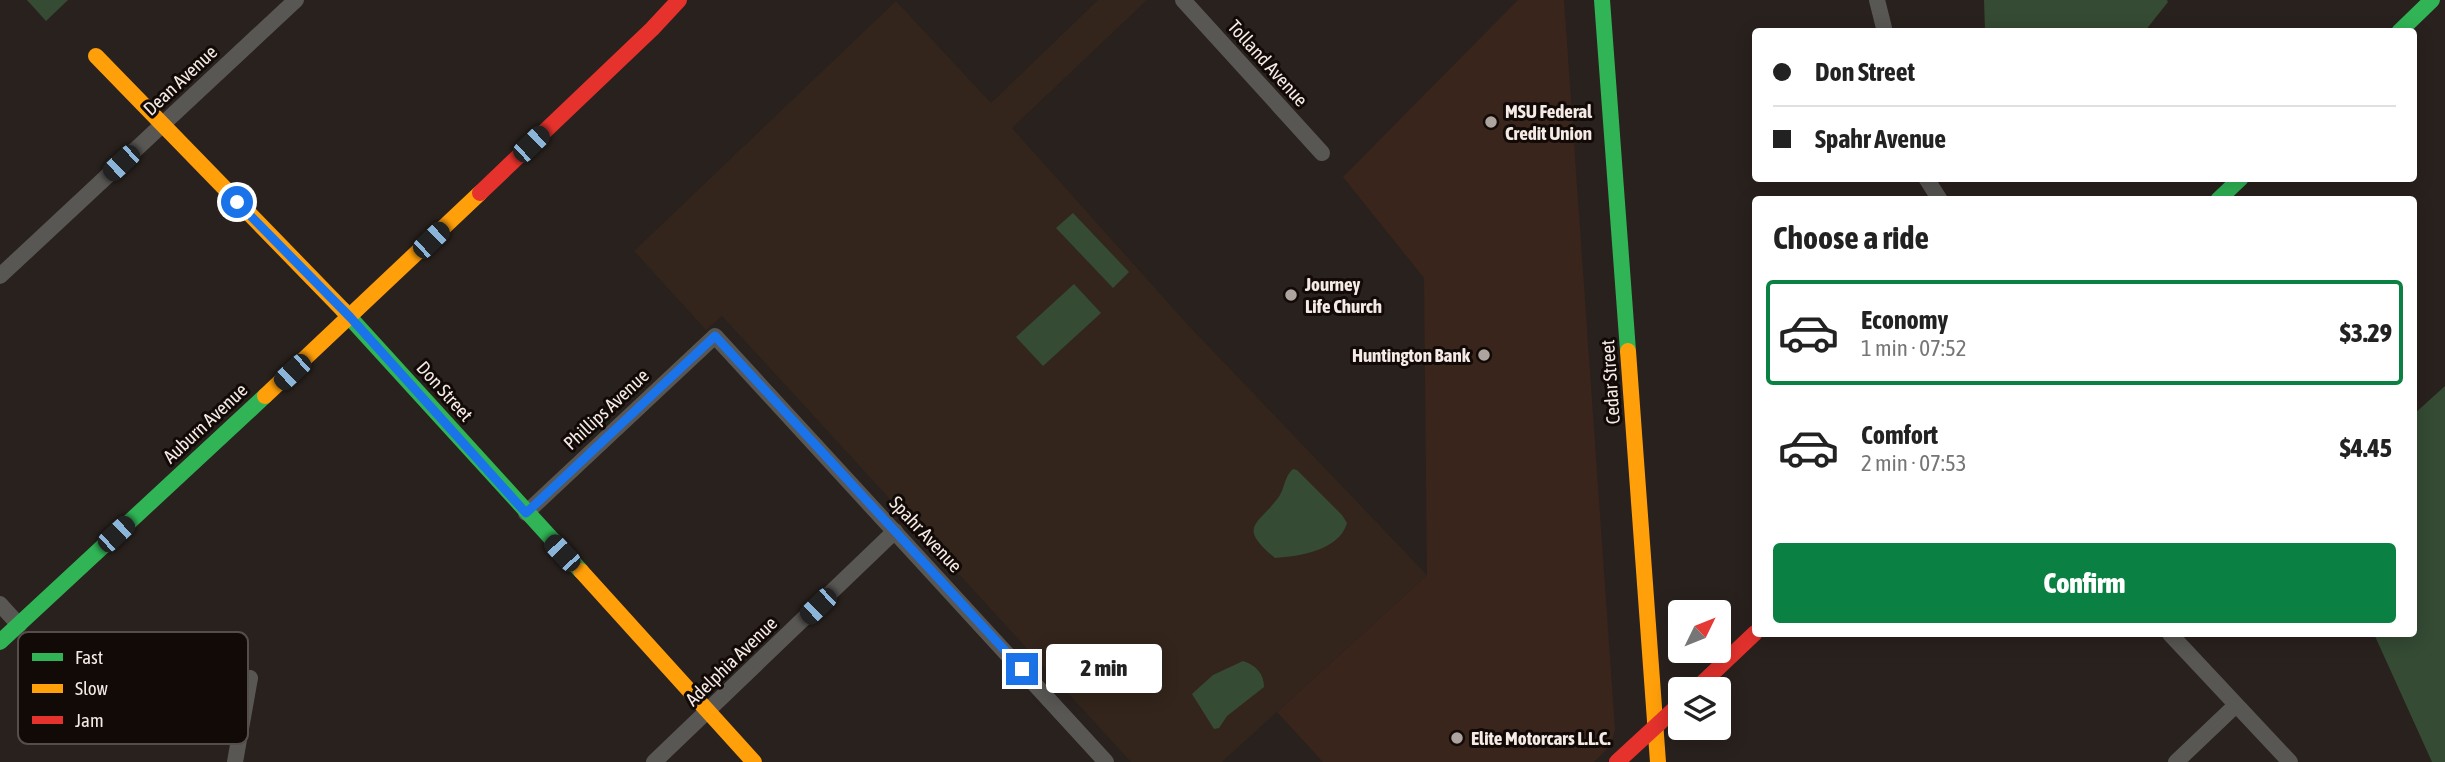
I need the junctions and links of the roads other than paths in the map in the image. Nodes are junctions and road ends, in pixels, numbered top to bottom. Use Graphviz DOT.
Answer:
graph roads {
  1 [pos="296,0"];
  2 [pos="679,0"];
  3 [pos="1183,0"];
  4 [pos="1602,0"];
  5 [pos="1877,0"];
  6 [pos="2432,0"];
  7 [pos="1884,28"];
  8 [pos="2403,28"];
  9 [pos="96,56"];
  10 [pos="162,125"];
  11 [pos="1322,153"];
  12 [pos="2237,182"];
  13 [pos="2222,196"];
  14 [pos="0,276"];
  15 [pos="350,317"];
  16 [pos="715,336"];
  17 [pos="526,513"];
  18 [pos="895,531"];
  19 [pos="0,604"];
  20 [pos="19,625"];
  21 [pos="1752,636"];
  22 [pos="2173,637"];
  23 [pos="0,642"];
  24 [pos="1709,677"];
  25 [pos="250,678"];
  26 [pos="248,689"];
  27 [pos="2236,705"];
  28 [pos="708,712"];
  29 [pos="1668,715"];
  30 [pos="1657,725"];
  31 [pos="238,744"];
  32 [pos="235,762"];
  33 [pos="654,762"];
  34 [pos="754,762"];
  35 [pos="1106,762"];
  36 [pos="1617,762"];
  37 [pos="1658,762"];
  38 [pos="2176,762"];
  39 [pos="2290,762"];
  1 -- 10 [label="street, Dean Avenue"];
  2 -- 15 [label="street, Auburn Avenue"];
  3 -- 11 [label="street, Tolland Avenue"];
  4 -- 30 [label="street, Cedar Street"];
  5 -- 7 [label="street"];
  6 -- 8 [label="street"];
  9 -- 10 [label="street, Don Street"];
  10 -- 14 [label="street, Dean Avenue"];
  10 -- 15 [label="street, Don Street"];
  12 -- 13 [label="street"];
  15 -- 17 [label="street, Don Street"];
  15 -- 20 [label="street, Auburn Avenue"];
  16 -- 17 [label="street, Phillips Avenue"];
  16 -- 18 [label="street, Spahr Avenue"];
  17 -- 28 [label="street, Don Street"];
  18 -- 28 [label="street, Adelphia Avenue"];
  18 -- 35 [label="street, Spahr Avenue"];
  19 -- 20 [label="street"];
  20 -- 23 [label="street, Auburn Avenue"];
  21 -- 24 [label="street"];
  22 -- 27 [label="street"];
  25 -- 26 [label="street"];
  27 -- 38 [label="street"];
  27 -- 39 [label="street"];
  28 -- 33 [label="street, Adelphia Avenue"];
  28 -- 34 [label="street, Don Street"];
  29 -- 30 [label="street"];
  30 -- 36 [label="street"];
  30 -- 37 [label="street, Cedar Street"];
  31 -- 32 [label="street"];
}
